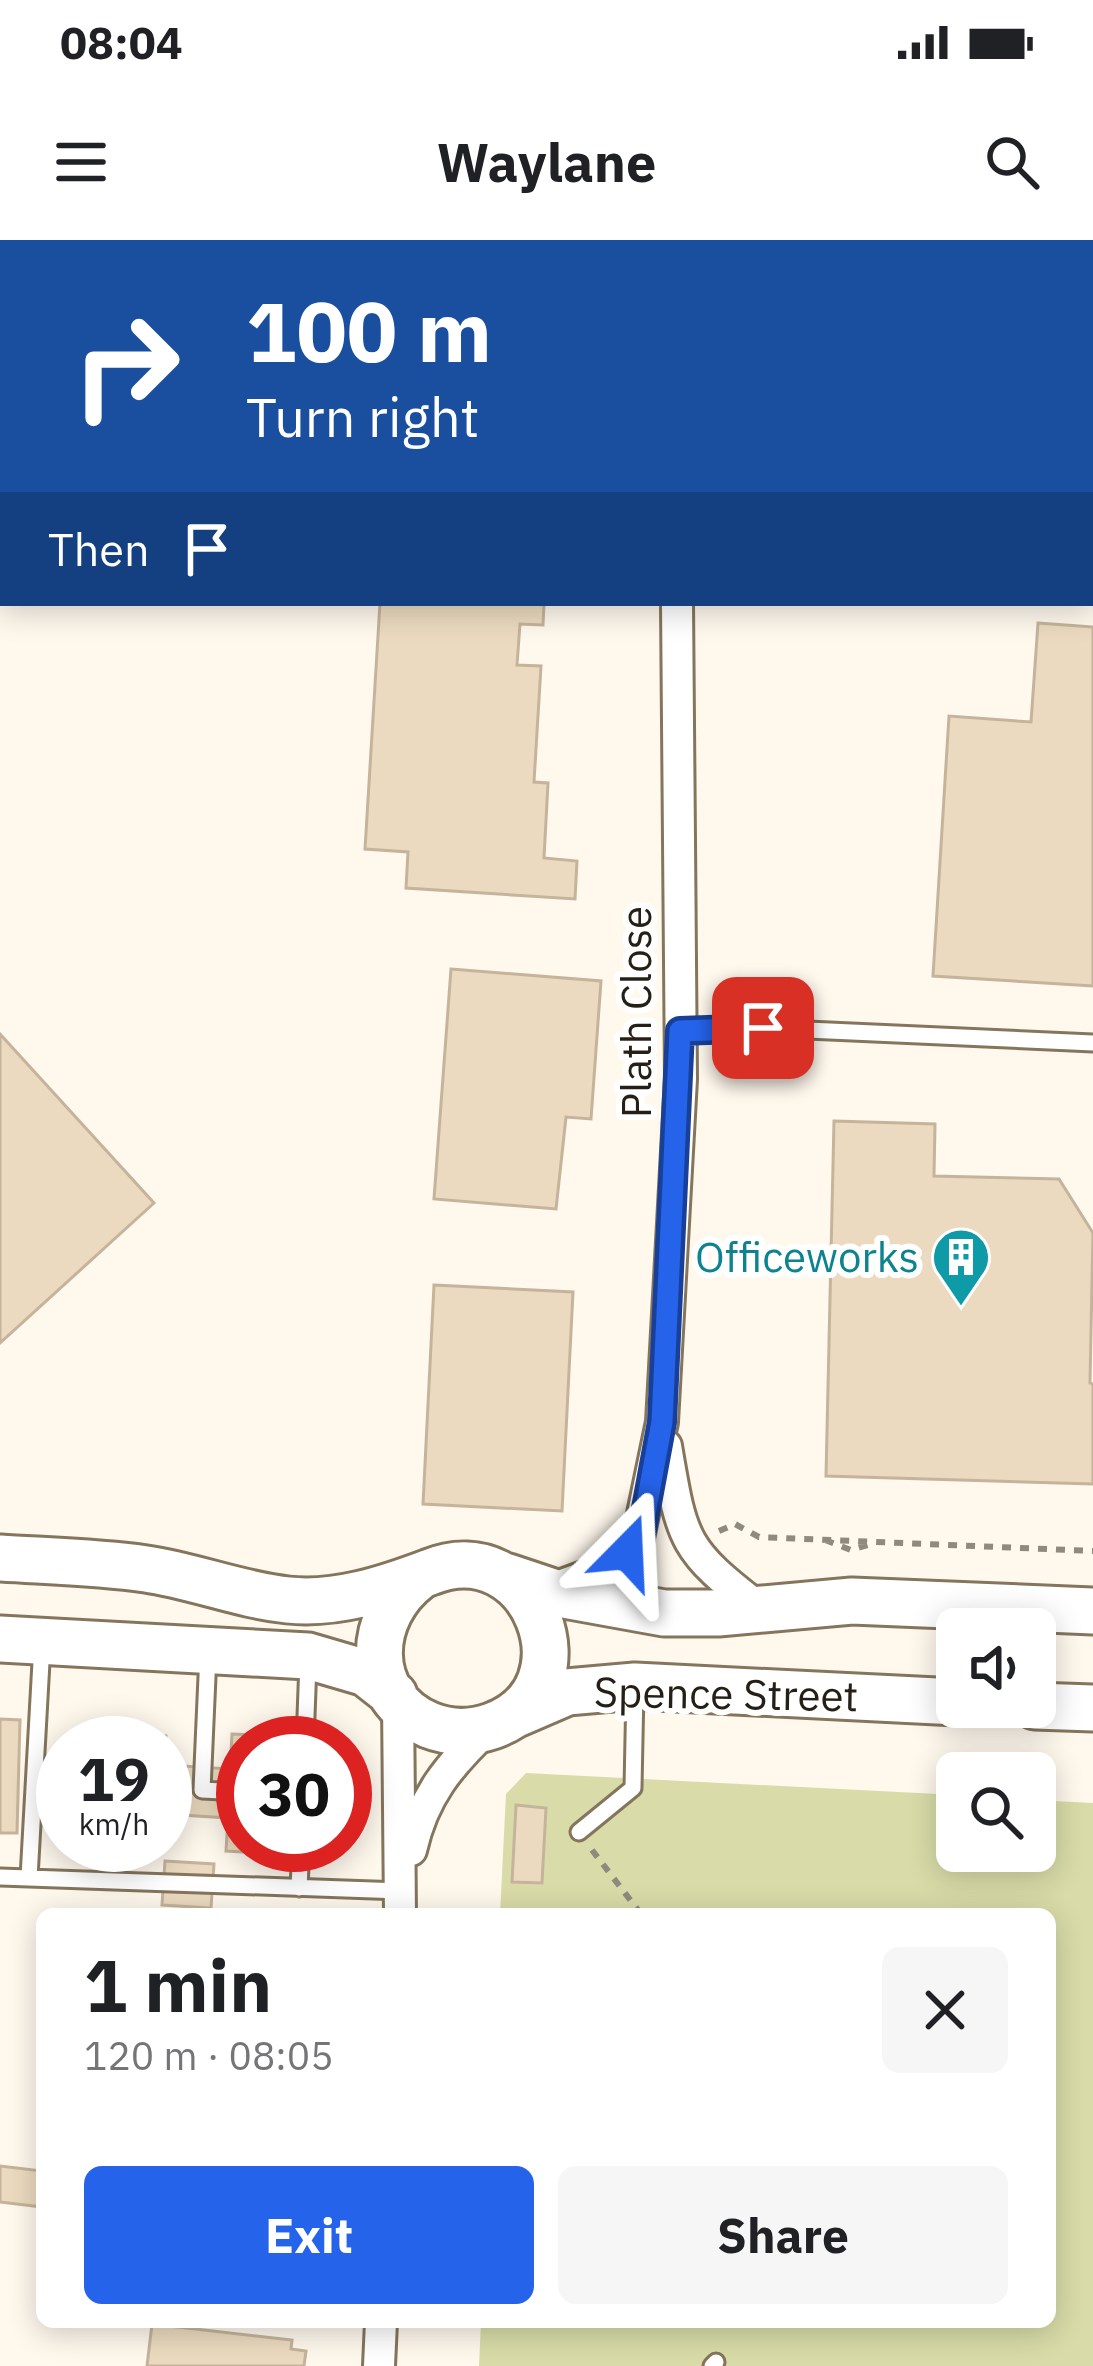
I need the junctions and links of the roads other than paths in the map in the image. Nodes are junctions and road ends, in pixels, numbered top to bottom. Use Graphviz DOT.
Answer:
graph roads {
  1 [pos="676,606"];
  2 [pos="680,1031"];
  3 [pos="1093,1043"];
  4 [pos="662,1422"];
  5 [pos="0,1558"];
  6 [pos="488,1569"];
  7 [pos="419,1576"];
  8 [pos="542,1588"];
  9 [pos="875,1601"];
  10 [pos="760,1608"];
  11 [pos="1093,1612"];
  12 [pos="936,1615"];
  13 [pos="1056,1635"];
  14 [pos="1093,1636"];
  15 [pos="21,1640"];
  16 [pos="208,1648"];
  17 [pos="308,1656"];
  18 [pos="635,1686"];
  19 [pos="396,1698"];
  20 [pos="936,1701"];
  21 [pos="1056,1707"];
  22 [pos="1093,1708"];
  23 [pos="305,1716"];
  24 [pos="495,1725"];
  25 [pos="216,1791"];
  26 [pos="579,1832"];
  27 [pos="300,1872"];
  28 [pos="0,1876"];
  29 [pos="29,1878"];
  30 [pos="299,1888"];
  31 [pos="401,1903"];
  32 [pos="381,2328"];
  33 [pos="379,2366"];
  1 -- 2 [label="street, Plath Close"];
  2 -- 3 [label="lane"];
  2 -- 4 [label="street, Plath Close"];
  4 -- 8 [label="street, Plath Close"];
  4 -- 10 [label="street, Plath Close"];
  5 -- 7 [label="street, Spence Street"];
  6 -- 7 [label="street, Spence Street"];
  6 -- 8 [label="street, Spence Street"];
  6 -- 24 [label="street, Spence Street"];
  7 -- 19 [label="street"];
  8 -- 10 [label="street, Spence Street"];
  9 -- 10 [label="street, Spence Street"];
  9 -- 11 [label="street, Spence Street"];
  9 -- 12 [label="street"];
  13 -- 14 [label="street"];
  15 -- 16 [label="street, Spence Street"];
  15 -- 29 [label="lane"];
  16 -- 17 [label="street, Spence Street"];
  16 -- 25 [label="lane"];
  17 -- 19 [label="street, Spence Street"];
  17 -- 23 [label="lane"];
  18 -- 20 [label="street, Spence Street"];
  18 -- 24 [label="street, Spence Street"];
  18 -- 26 [label="lane"];
  19 -- 24 [label="street, Spence Street"];
  19 -- 31 [label="street"];
  21 -- 22 [label="street"];
  24 -- 31 [label="street"];
  27 -- 30 [label="lane"];
  28 -- 29 [label="lane"];
  29 -- 30 [label="lane"];
  30 -- 31 [label="lane"];
  32 -- 33 [label="street"];
}
